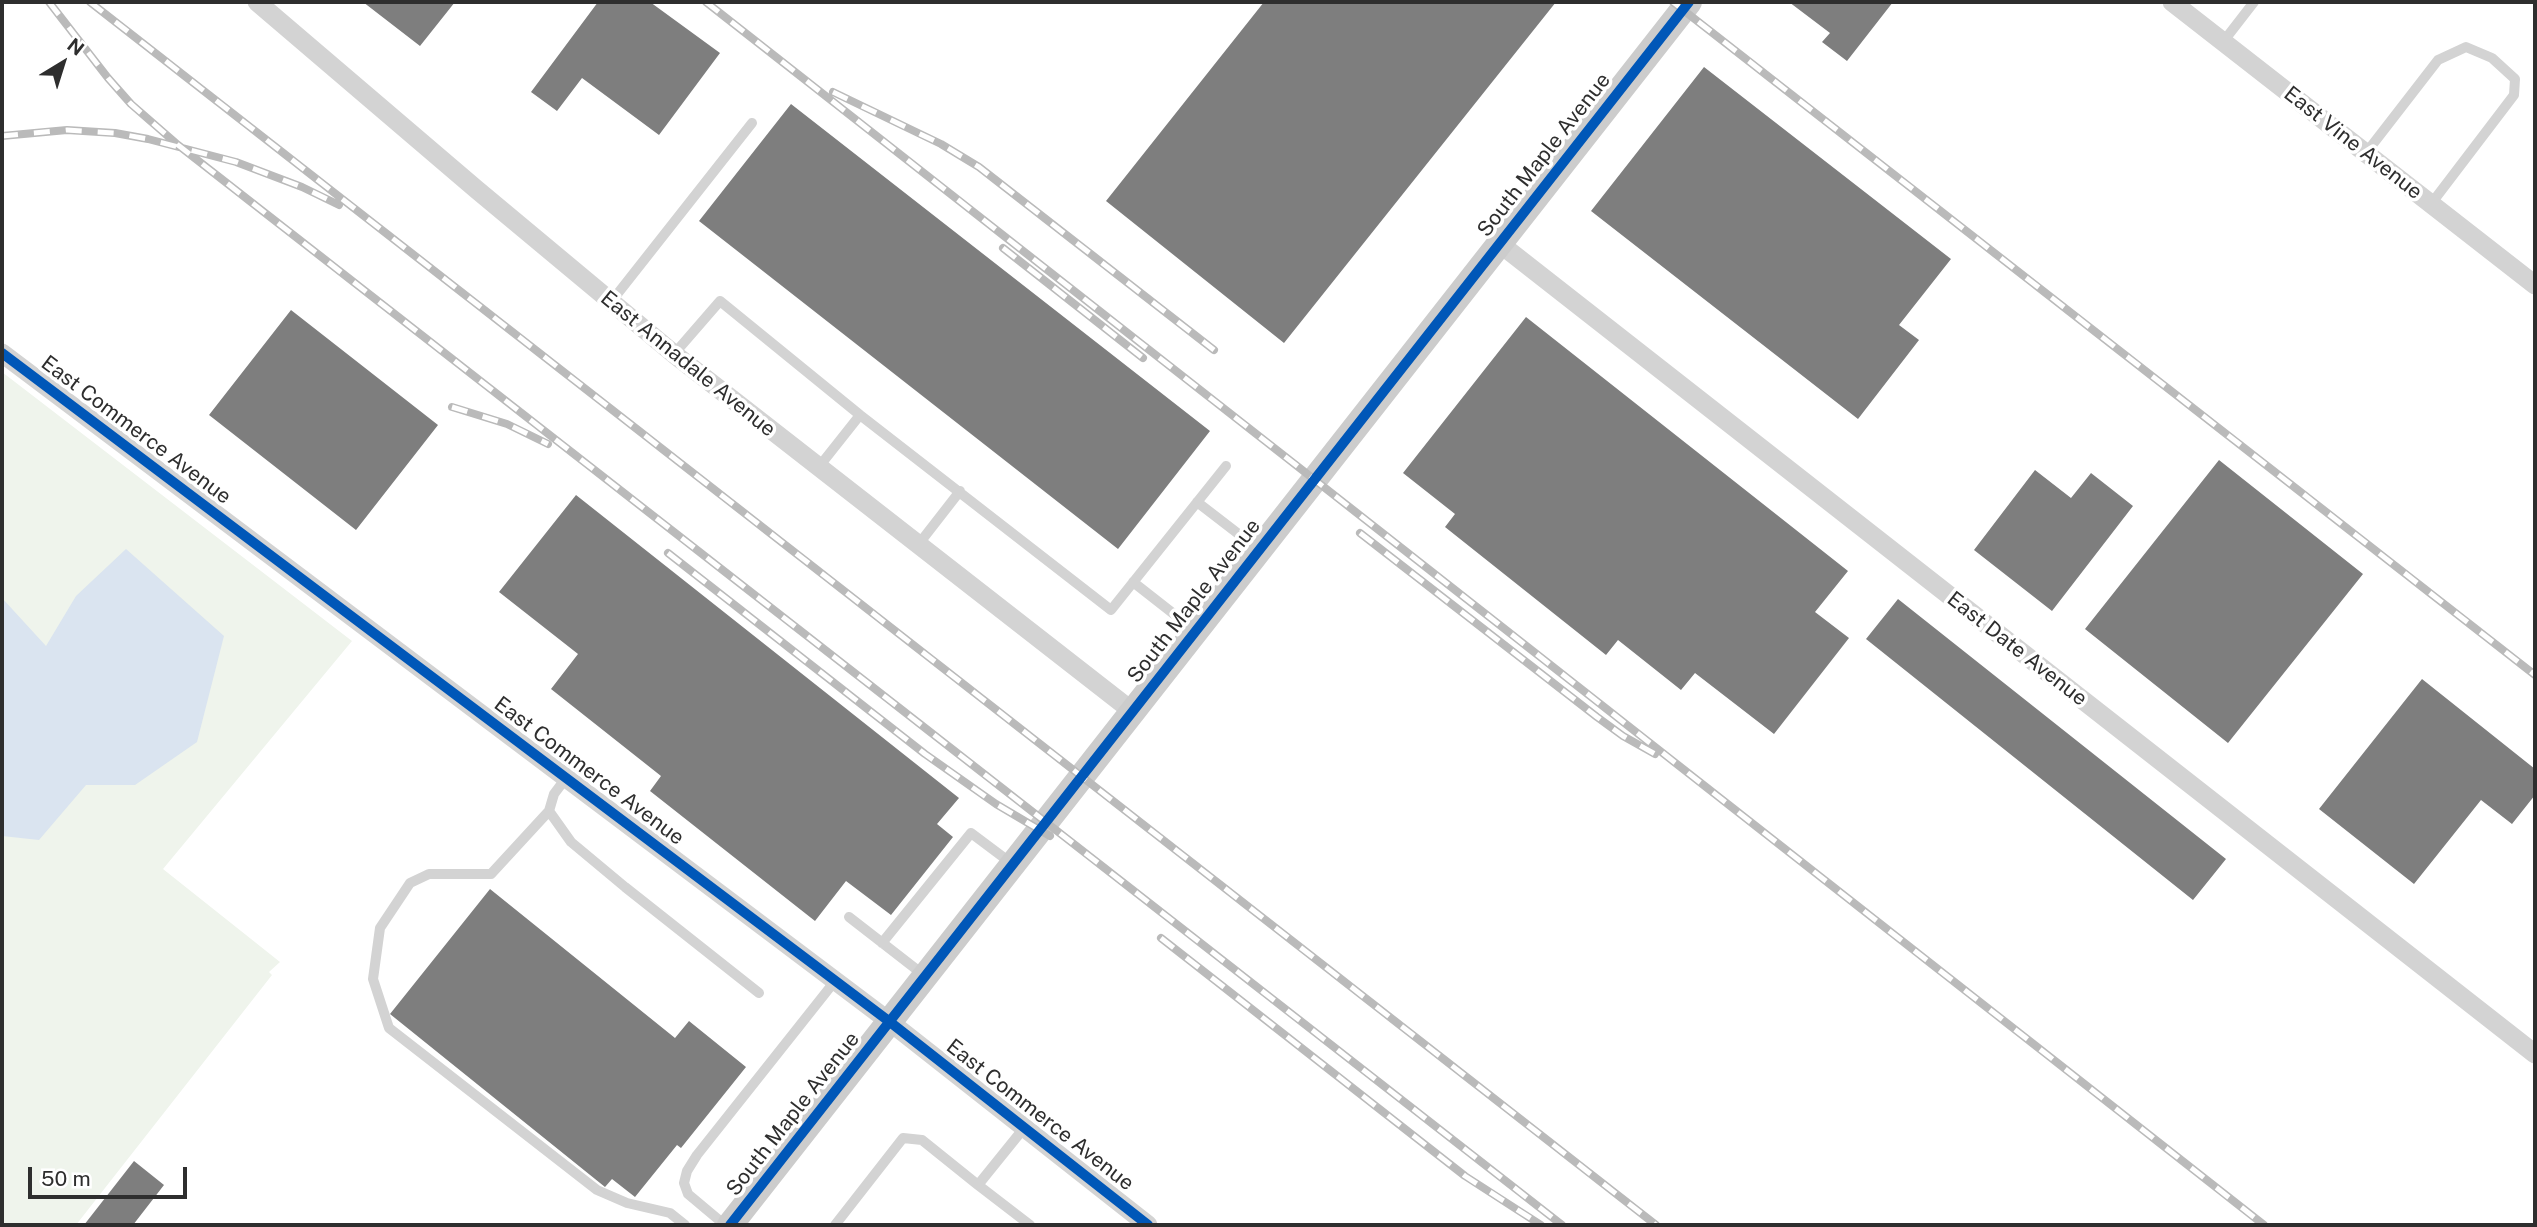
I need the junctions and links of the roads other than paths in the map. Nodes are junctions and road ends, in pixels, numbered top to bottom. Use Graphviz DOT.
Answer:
graph roads {
  1 [pos="257,2"];
  2 [pos="1689,2"];
  3 [pos="2172,2"];
  4 [pos="2254,2"];
  5 [pos="2223,42"];
  6 [pos="751,123"];
  7 [pos="2366,153"];
  8 [pos="2431,204"];
  9 [pos="1499,243"];
  10 [pos="2535,285"];
  11 [pos="611,303"];
  12 [pos="2,354"];
  13 [pos="674,354"];
  14 [pos="860,415"];
  15 [pos="1226,466"];
  16 [pos="818,468"];
  17 [pos="960,491"];
  18 [pos="1197,502"];
  19 [pos="918,545"];
  20 [pos="1259,550"];
  21 [pos="1133,582"];
  22 [pos="1195,631"];
  23 [pos="1132,711"];
  24 [pos="566,778"];
  25 [pos="549,811"];
  26 [pos="1013,864"];
  27 [pos="849,917"];
  28 [pos="882,943"];
  29 [pos="926,976"];
  30 [pos="835,981"];
  31 [pos="760,993"];
  32 [pos="890,1022"];
  33 [pos="2535,1054"];
  34 [pos="1024,1128"];
  35 [pos="978,1185"];
  36 [pos="685,1225"];
  37 [pos="725,1225"];
  38 [pos="730,1225"];
  39 [pos="835,1225"];
  40 [pos="1030,1225"];
  41 [pos="1148,1225"];
  1 -- 11 [label="street, East Annadale Avenue"];
  2 -- 9 [label="street, South Maple Avenue"];
  3 -- 5 [label="street, East Vine Avenue"];
  4 -- 5 [label="lane"];
  5 -- 7 [label="street, East Vine Avenue"];
  6 -- 11 [label="lane"];
  7 -- 8 [label="street, East Vine Avenue"];
  7 -- 8 [label="lane"];
  8 -- 10 [label="street, East Vine Avenue"];
  9 -- 20 [label="street, South Maple Avenue"];
  9 -- 33 [label="street, East Date Avenue"];
  11 -- 13 [label="street, East Annadale Avenue"];
  12 -- 24 [label="street, East Commerce Avenue"];
  13 -- 14 [label="lane"];
  13 -- 16 [label="street, East Annadale Avenue"];
  14 -- 16 [label="lane"];
  14 -- 17 [label="lane"];
  15 -- 18 [label="lane"];
  16 -- 19 [label="street, East Annadale Avenue"];
  17 -- 19 [label="lane"];
  17 -- 21 [label="lane"];
  18 -- 20 [label="lane"];
  18 -- 21 [label="lane"];
  19 -- 23 [label="street, East Annadale Avenue"];
  20 -- 22 [label="street, South Maple Avenue"];
  21 -- 22 [label="lane"];
  22 -- 23 [label="street, South Maple Avenue"];
  23 -- 26 [label="street, South Maple Avenue"];
  24 -- 25 [label="lane"];
  24 -- 30 [label="street, East Commerce Avenue"];
  25 -- 31 [label="lane"];
  25 -- 36 [label="lane"];
  26 -- 28 [label="lane"];
  26 -- 29 [label="street, South Maple Avenue"];
  27 -- 28 [label="lane"];
  28 -- 29 [label="lane"];
  29 -- 32 [label="street, South Maple Avenue"];
  30 -- 32 [label="street, East Commerce Avenue"];
  30 -- 37 [label="lane"];
  32 -- 34 [label="street, East Commerce Avenue"];
  32 -- 38 [label="street, South Maple Avenue"];
  34 -- 35 [label="lane"];
  34 -- 41 [label="street, East Commerce Avenue"];
  35 -- 39 [label="lane"];
  35 -- 40 [label="lane"];
}
